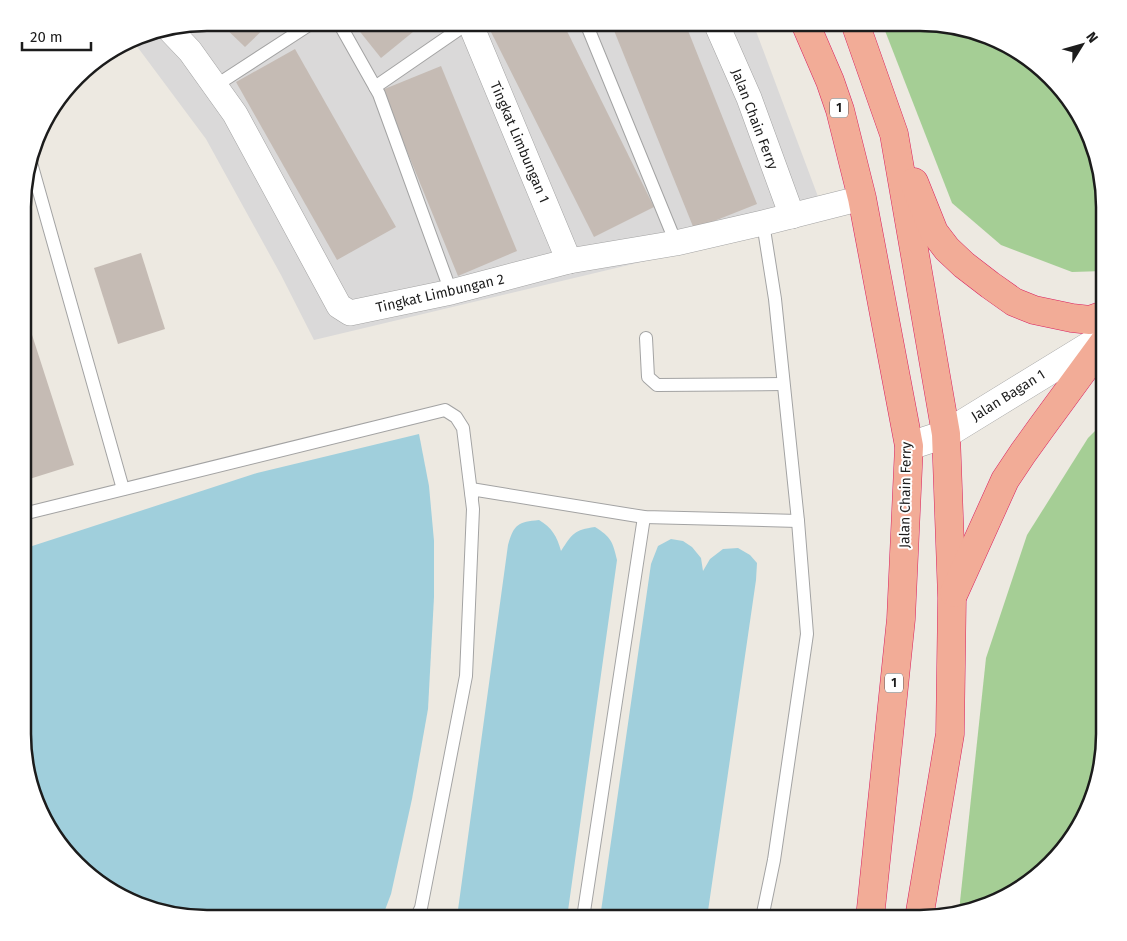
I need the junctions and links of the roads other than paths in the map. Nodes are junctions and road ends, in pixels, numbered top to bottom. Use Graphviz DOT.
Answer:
graph roads {
  1 [pos="298,31"];
  2 [pos="344,31"];
  3 [pos="457,31"];
  4 [pos="473,31"];
  5 [pos="590,32"];
  6 [pos="720,32"];
  7 [pos="808,32"];
  8 [pos="858,32"];
  9 [pos="174,35"];
  10 [pos="215,86"];
  11 [pos="375,87"];
  12 [pos="894,134"];
  13 [pos="35,176"];
  14 [pos="862,198"];
  15 [pos="792,216"];
  16 [pos="763,224"];
  17 [pos="676,242"];
  18 [pos="569,261"];
  19 [pos="451,292"];
  20 [pos="1095,318"];
  21 [pos="646,338"];
  22 [pos="1095,342"];
  23 [pos="1095,354"];
  24 [pos="783,384"];
  25 [pos="946,434"];
  26 [pos="909,446"];
  27 [pos="123,490"];
  28 [pos="474,509"];
  29 [pos="32,512"];
  30 [pos="644,516"];
  31 [pos="798,521"];
  32 [pos="952,598"];
  33 [pos="419,909"];
  34 [pos="584,910"];
  35 [pos="764,910"];
  36 [pos="871,910"];
  37 [pos="920,910"];
  1 -- 10 [label="lane"];
  2 -- 11 [label="lane"];
  3 -- 11 [label="lane"];
  4 -- 18 [label="street, Tingkat Limbungan 1"];
  5 -- 17 [label="lane"];
  6 -- 15 [label="street, Jalan Chain Ferry"];
  7 -- 14 [label="highway, Jalan Chain Ferry / 1"];
  8 -- 12 [label="highway"];
  9 -- 10 [label="street, Tingkat Limbungan 2"];
  10 -- 19 [label="street, Tingkat Limbungan 2"];
  11 -- 19 [label="lane"];
  12 -- 20 [label="highway"];
  12 -- 25 [label="highway"];
  13 -- 27 [label="lane"];
  14 -- 15 [label="street, Tingkat Limbungan 2"];
  14 -- 26 [label="highway, Jalan Chain Ferry / 1"];
  15 -- 16 [label="street, Tingkat Limbungan 2"];
  16 -- 17 [label="street, Tingkat Limbungan 2"];
  16 -- 24 [label="lane"];
  17 -- 18 [label="street, Tingkat Limbungan 2"];
  18 -- 19 [label="street, Tingkat Limbungan 2"];
  21 -- 24 [label="lane"];
  22 -- 25 [label="street, Jalan Bagan 1"];
  23 -- 32 [label="highway"];
  24 -- 31 [label="lane"];
  25 -- 26 [label="street, Jalan Bagan 1"];
  25 -- 32 [label="highway"];
  26 -- 36 [label="highway, Jalan Chain Ferry / 1"];
  27 -- 28 [label="lane"];
  27 -- 29 [label="lane"];
  28 -- 30 [label="lane"];
  28 -- 33 [label="lane"];
  30 -- 31 [label="lane"];
  30 -- 34 [label="lane"];
  31 -- 35 [label="lane"];
  32 -- 37 [label="highway"];
}
